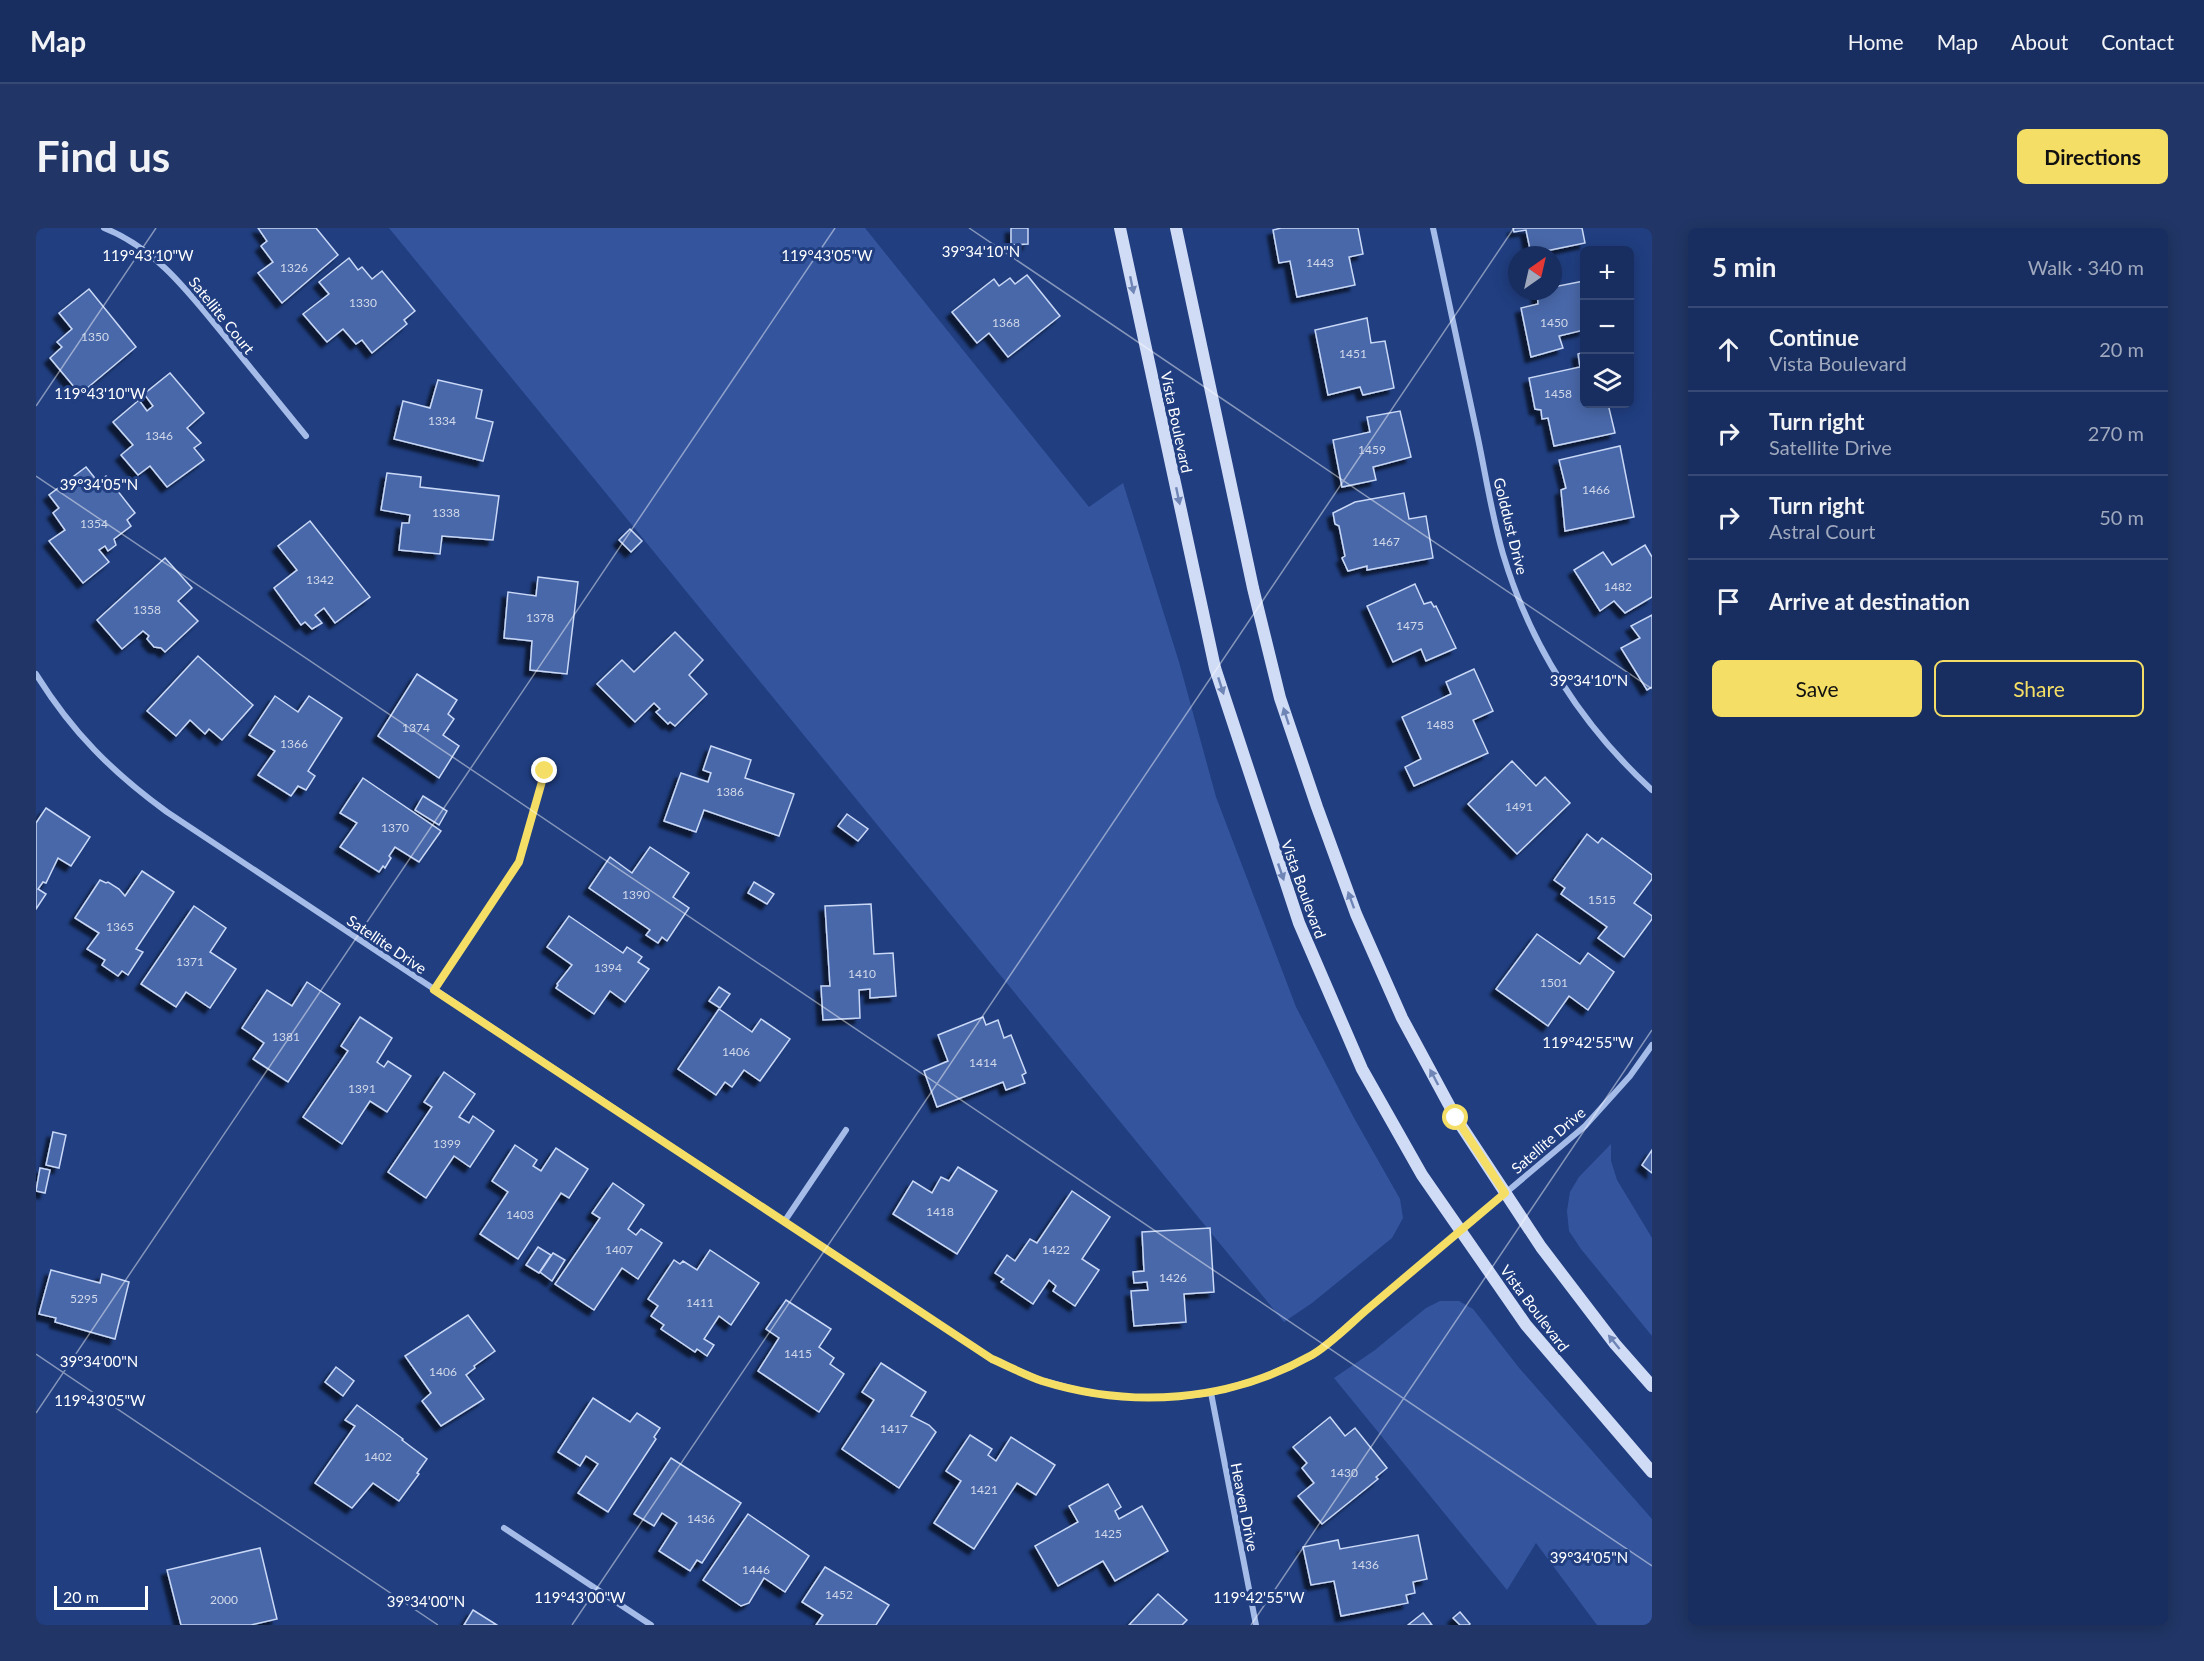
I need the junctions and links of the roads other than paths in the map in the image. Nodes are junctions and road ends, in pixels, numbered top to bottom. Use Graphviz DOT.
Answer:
graph roads {
  1 [pos="104,228"];
  2 [pos="1120,228"];
  3 [pos="1176,228"];
  4 [pos="1433,228"];
  5 [pos="306,436"];
  6 [pos="36,674"];
  7 [pos="545,771"];
  8 [pos="1652,790"];
  9 [pos="434,990"];
  10 [pos="1652,1045"];
  11 [pos="846,1130"];
  12 [pos="1505,1193"];
  13 [pos="784,1222"];
  14 [pos="1461,1230"];
  15 [pos="1652,1386"];
  16 [pos="1211,1393"];
  17 [pos="1652,1472"];
  18 [pos="504,1528"];
  19 [pos="651,1625"];
  20 [pos="1256,1625"];
  1 -- 5 [label="street, Satellite Court"];
  2 -- 14 [label="main road, Vista Boulevard, one-way"];
  12 -- 3 [label="main road, one-way"];
  4 -- 8 [label="street, Golddust Drive"];
  6 -- 9 [label="street, Satellite Drive"];
  7 -- 9 [label="street"];
  9 -- 13 [label="street, Satellite Drive"];
  10 -- 12 [label="street, Satellite Drive"];
  11 -- 13 [label="street"];
  12 -- 14 [label="street, Satellite Drive"];
  15 -- 12 [label="main road, one-way"];
  13 -- 16 [label="street, Satellite Drive"];
  14 -- 16 [label="street, Satellite Drive"];
  14 -- 17 [label="main road, Vista Boulevard"];
  16 -- 20 [label="street, Heaven Drive"];
  18 -- 19 [label="street"];
}
